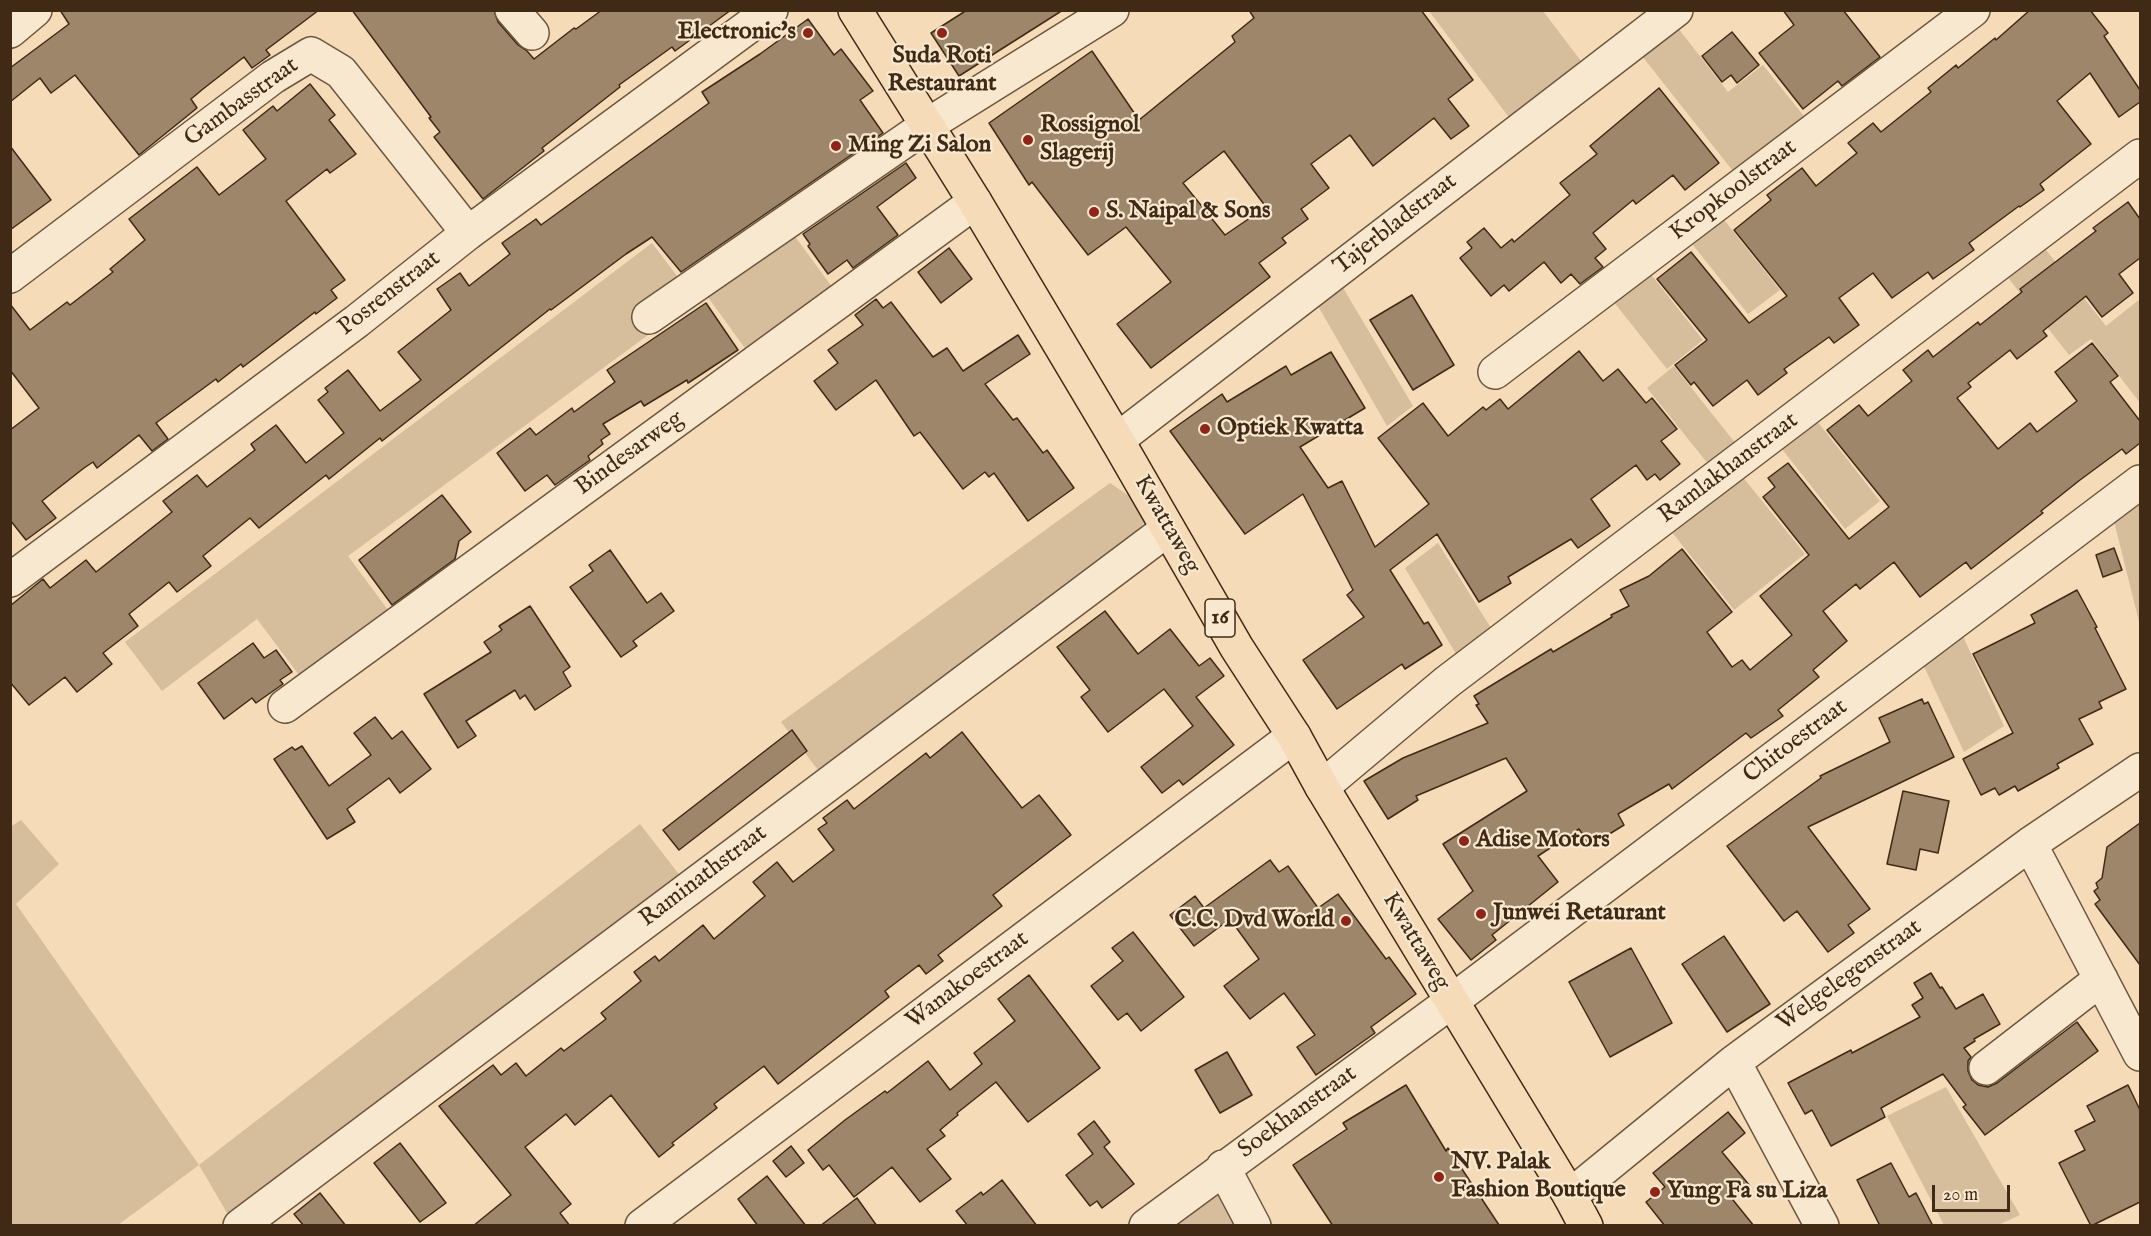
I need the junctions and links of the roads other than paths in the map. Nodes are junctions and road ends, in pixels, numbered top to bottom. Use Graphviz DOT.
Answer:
graph roads {
  1 [pos="35,10"];
  2 [pos="771,10"];
  3 [pos="855,10"];
  4 [pos="1112,10"];
  5 [pos="1676,10"];
  6 [pos="1973,10"];
  7 [pos="10,31"];
  8 [pos="926,126"];
  9 [pos="2140,156"];
  10 [pos="975,202"];
  11 [pos="468,233"];
  12 [pos="10,276"];
  13 [pos="649,317"];
  14 [pos="1495,372"];
  15 [pos="1117,440"];
  16 [pos="2140,482"];
  17 [pos="1168,529"];
  18 [pos="10,580"];
  19 [pos="285,706"];
  20 [pos="1294,736"];
  21 [pos="2140,770"];
  22 [pos="1322,787"];
  23 [pos="2030,844"];
  24 [pos="2101,979"];
  25 [pos="1452,1001"];
  26 [pos="2140,1054"];
  27 [pos="1734,1062"];
  28 [pos="1986,1068"];
  29 [pos="1223,1167"];
  30 [pos="1570,1196"];
  31 [pos="240,1226"];
  32 [pos="642,1226"];
  33 [pos="1146,1226"];
  34 [pos="1254,1226"];
  35 [pos="1586,1226"];
  36 [pos="1822,1226"];
  1 -- 7 [label="street"];
  2 -- 11 [label="street, Posrenstraat"];
  3 -- 8 [label="main road, Kwattaweg / 16"];
  4 -- 8 [label="street"];
  5 -- 15 [label="street, Tajerbladstraat"];
  6 -- 14 [label="street, Kropkoolstraat"];
  8 -- 10 [label="main road, Kwattaweg / 16"];
  8 -- 13 [label="street"];
  9 -- 22 [label="street, Ramlakhanstraat"];
  10 -- 15 [label="main road, Kwattaweg / 16"];
  10 -- 19 [label="street, Bindesarweg"];
  11 -- 12 [label="street, Gambasstraat"];
  11 -- 18 [label="street, Posrenstraat"];
  15 -- 17 [label="main road, Kwattaweg / 16"];
  16 -- 25 [label="street, Chitoestraat"];
  17 -- 20 [label="main road, Kwattaweg / 16"];
  17 -- 31 [label="street, Raminathstraat"];
  20 -- 22 [label="main road, Kwattaweg / 16"];
  20 -- 32 [label="street, Wanakoestraat"];
  21 -- 23 [label="street, Welgelegenstraat"];
  22 -- 25 [label="main road, Kwattaweg / 16"];
  23 -- 24 [label="street"];
  23 -- 27 [label="street, Welgelegenstraat"];
  24 -- 26 [label="street"];
  24 -- 28 [label="street"];
  25 -- 29 [label="street, Soekhanstraat"];
  25 -- 30 [label="main road, Kwattaweg / 16"];
  27 -- 30 [label="street, Welgelegenstraat"];
  27 -- 36 [label="street"];
  29 -- 33 [label="street, Soekhanstraat"];
  29 -- 34 [label="street"];
  30 -- 35 [label="main road, Kwattaweg / 16"];
}
